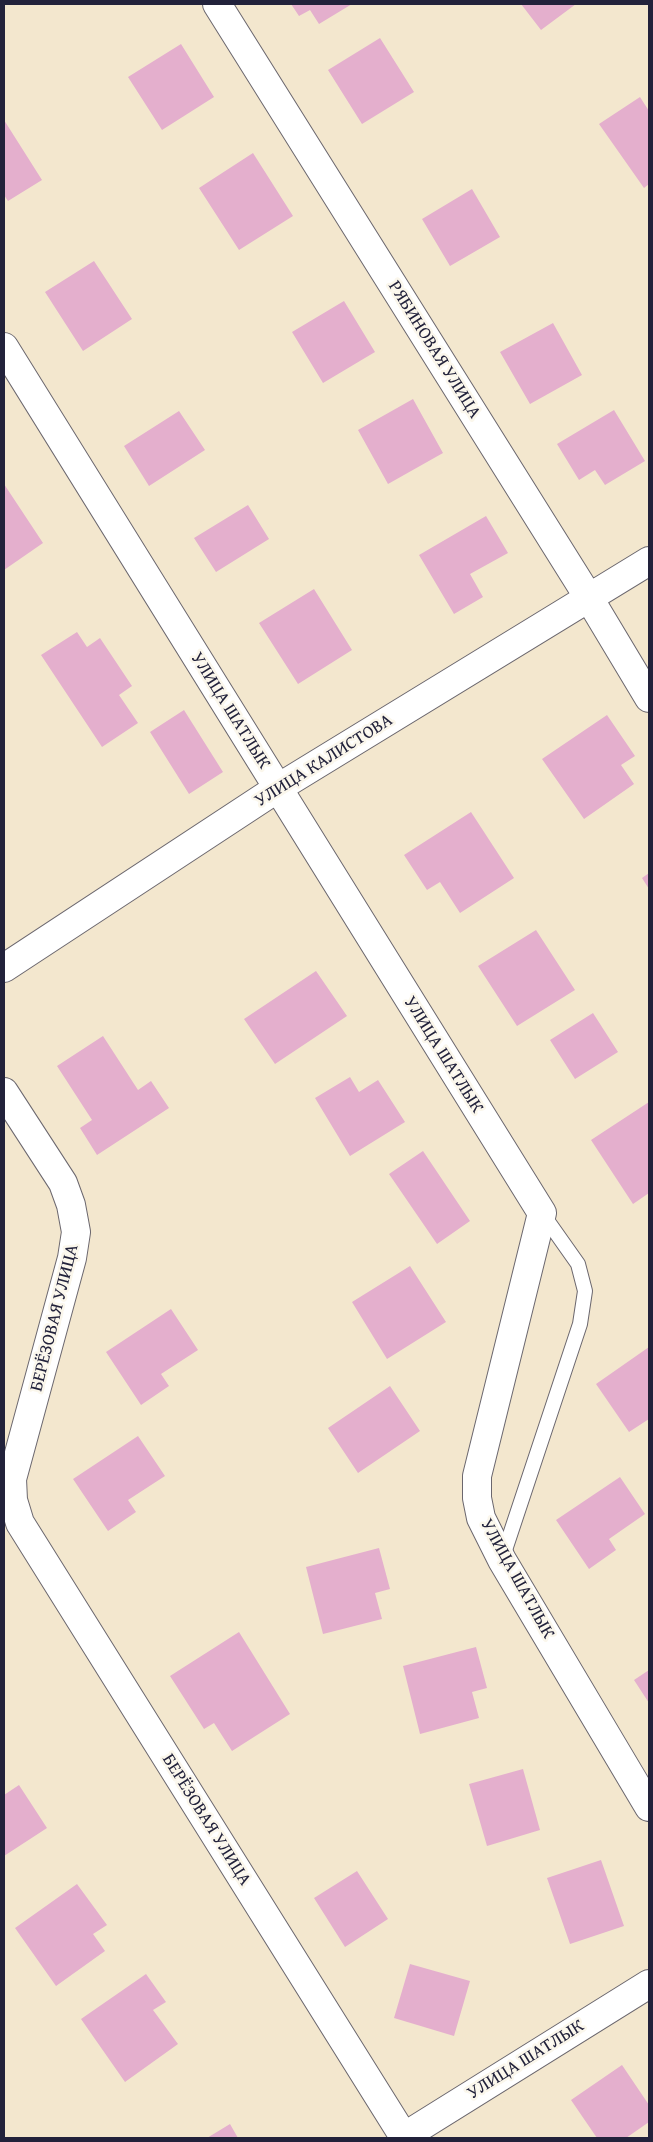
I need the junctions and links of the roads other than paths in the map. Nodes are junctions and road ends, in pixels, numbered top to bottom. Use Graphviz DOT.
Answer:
graph roads {
  1 [pos="217,4"];
  2 [pos="4,347"];
  3 [pos="649,561"];
  4 [pos="589,598"];
  5 [pos="649,698"];
  6 [pos="278,788"];
  7 [pos="4,968"];
  8 [pos="4,1092"];
  9 [pos="542,1214"];
  10 [pos="9,1502"];
  11 [pos="502,1560"];
  12 [pos="649,1807"];
  13 [pos="649,1984"];
  14 [pos="403,2137"];
  1 -- 4 [label="street, РЯБИНОВАЯ УЛИЦА"];
  2 -- 6 [label="street, УЛИЦА ШАТЛЫК"];
  3 -- 4 [label="street, УЛИЦА КАЛИСТОВА"];
  4 -- 5 [label="street, РЯБИНОВАЯ УЛИЦА"];
  4 -- 6 [label="street, УЛИЦА КАЛИСТОВА"];
  6 -- 7 [label="street, УЛИЦА КАЛИСТОВА"];
  6 -- 9 [label="street, УЛИЦА ШАТЛЫК"];
  8 -- 10 [label="street, БЕРЁЗОВАЯ УЛИЦА"];
  9 -- 11 [label="street, УЛИЦА ШАТЛЫК"];
  9 -- 11 [label="lane"];
  10 -- 14 [label="street, БЕРЁЗОВАЯ УЛИЦА"];
  11 -- 12 [label="street, УЛИЦА ШАТЛЫК"];
  13 -- 14 [label="street, УЛИЦА ШАТЛЫК"];
}
